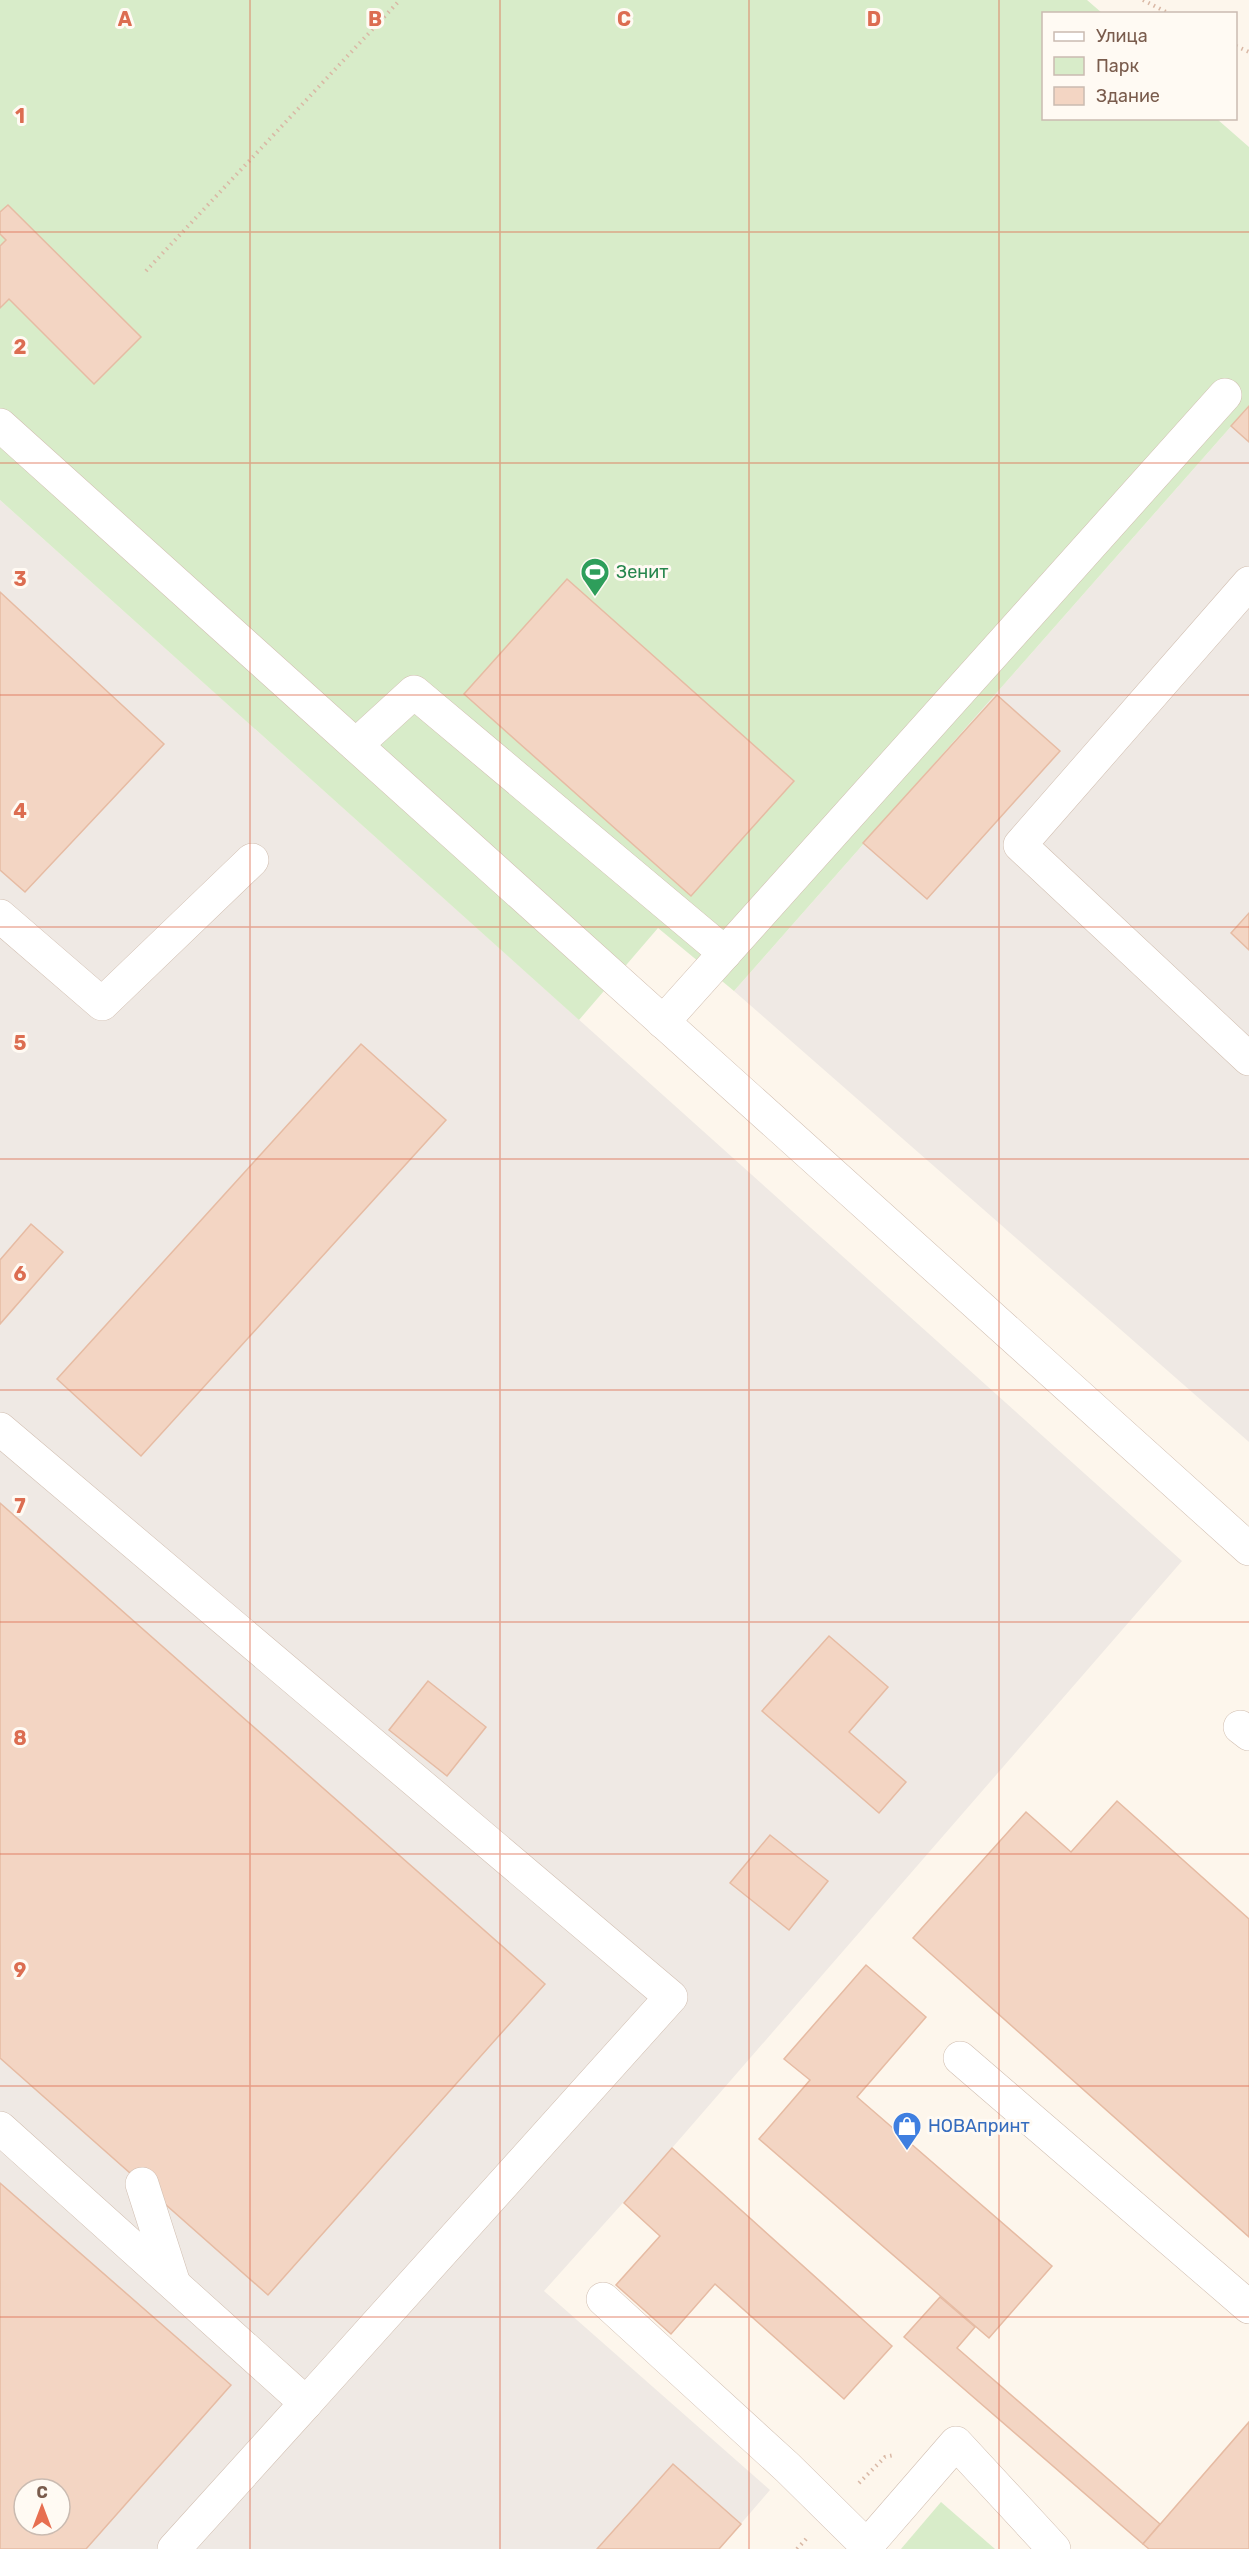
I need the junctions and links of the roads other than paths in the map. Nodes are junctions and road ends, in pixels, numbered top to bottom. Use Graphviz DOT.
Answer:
graph roads {
  1 [pos="1225,395"];
  2 [pos="0,425"];
  3 [pos="1249,583"];
  4 [pos="356,745"];
  5 [pos="252,860"];
  6 [pos="0,916"];
  7 [pos="725,953"];
  8 [pos="663,1022"];
  9 [pos="1249,1059"];
  10 [pos="0,1429"];
  11 [pos="1249,1549"];
  12 [pos="960,2058"];
  13 [pos="0,2128"];
  14 [pos="142,2184"];
  15 [pos="175,2286"];
  16 [pos="603,2299"];
  17 [pos="1249,2307"];
  18 [pos="306,2403"];
  19 [pos="866,2547"];
  20 [pos="174,2549"];
  21 [pos="1054,2549"];
  1 -- 7 [label="lane"];
  2 -- 4 [label="lane"];
  3 -- 9 [label="lane"];
  4 -- 7 [label="lane"];
  4 -- 8 [label="lane"];
  5 -- 6 [label="lane"];
  7 -- 8 [label="lane"];
  8 -- 11 [label="lane"];
  10 -- 18 [label="lane"];
  12 -- 17 [label="lane"];
  13 -- 15 [label="lane"];
  14 -- 15 [label="lane"];
  15 -- 18 [label="lane"];
  16 -- 19 [label="lane"];
  18 -- 20 [label="lane"];
  19 -- 21 [label="lane"];
}
